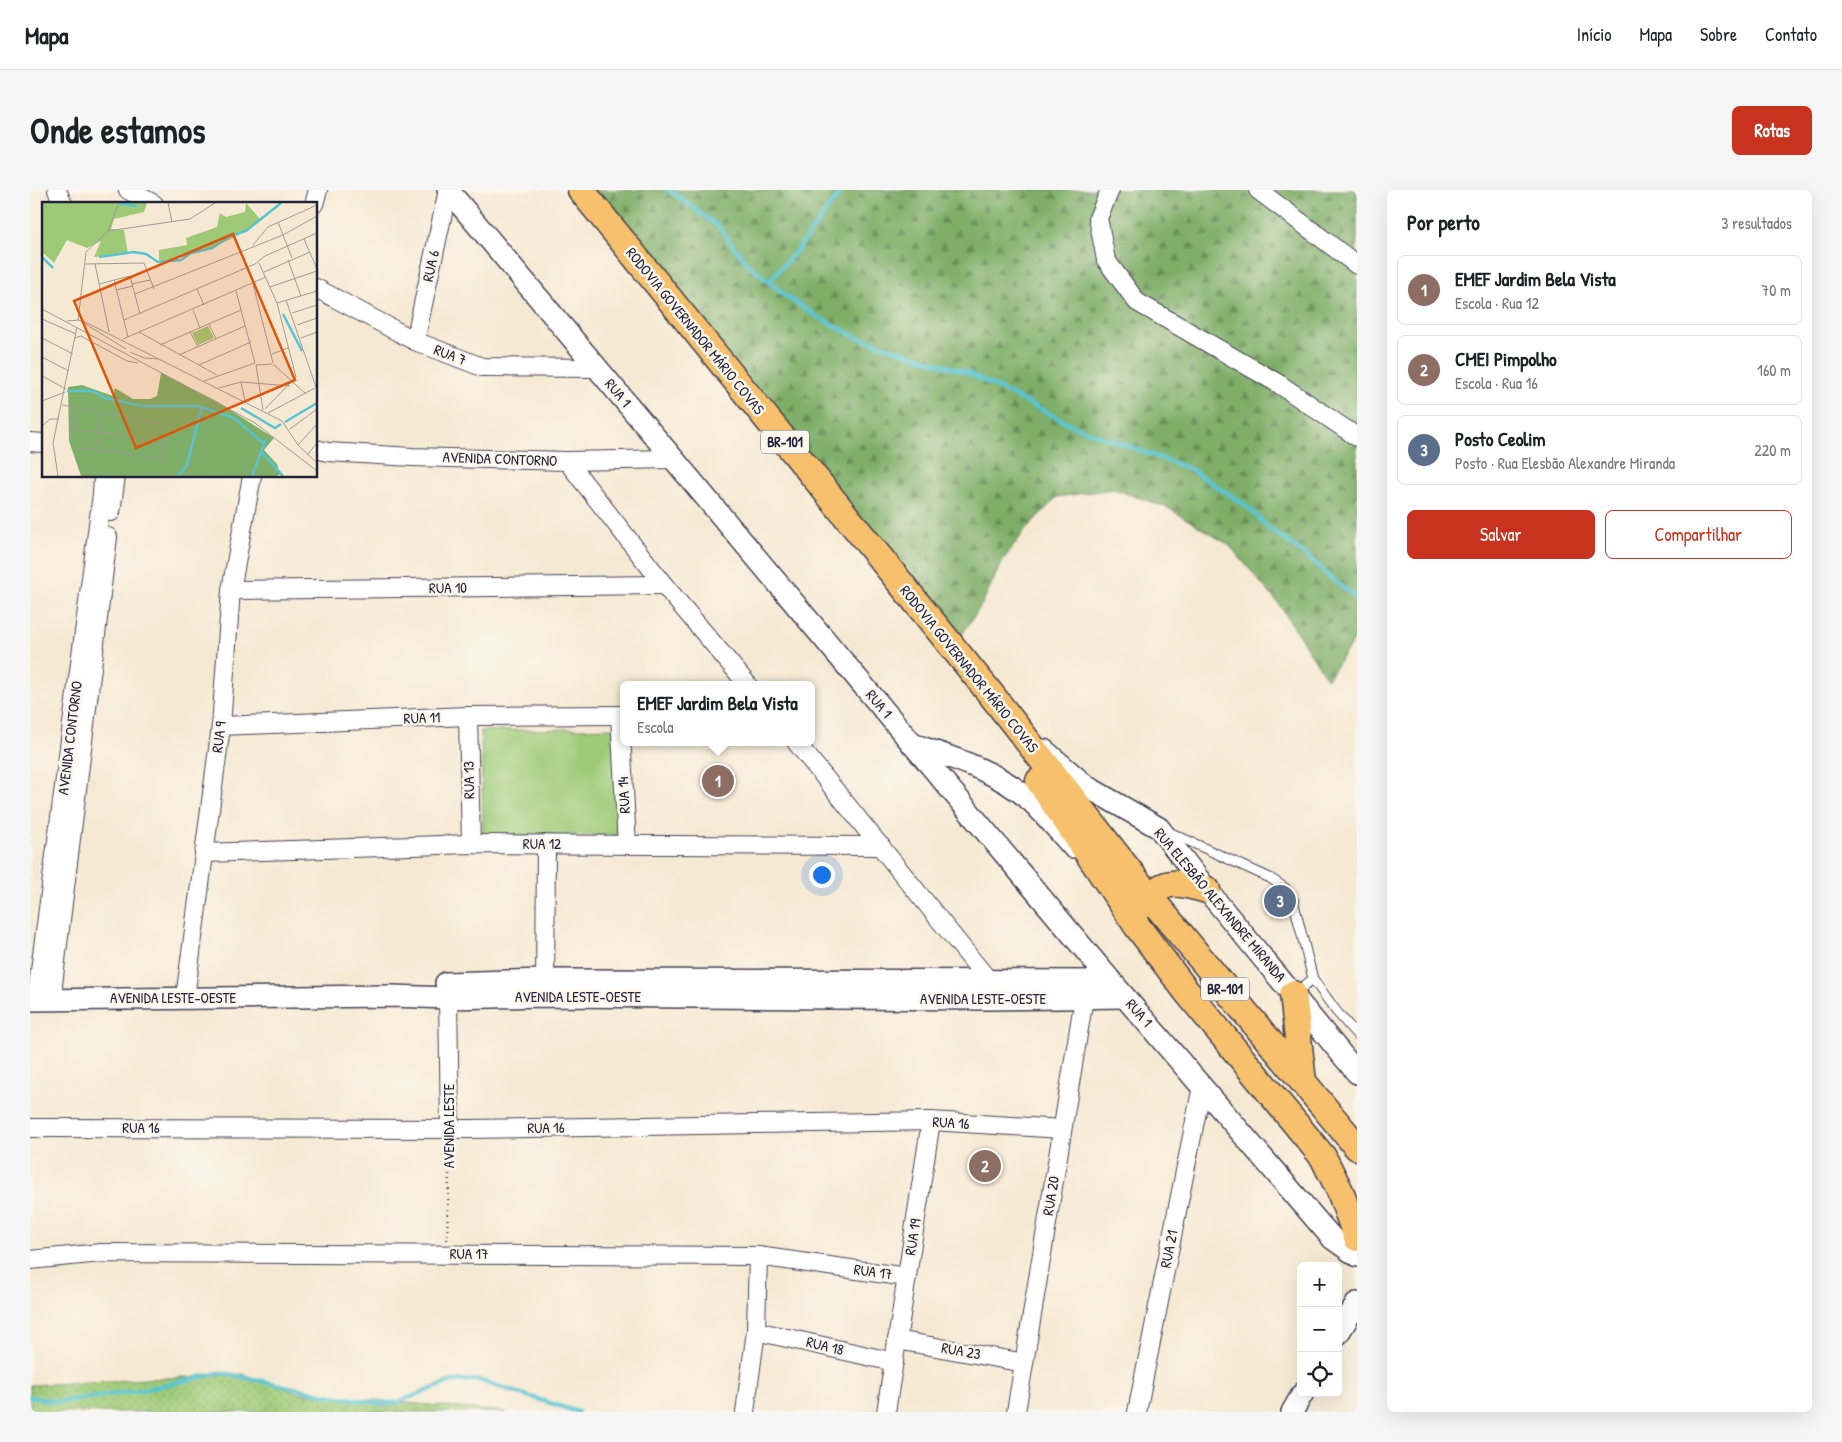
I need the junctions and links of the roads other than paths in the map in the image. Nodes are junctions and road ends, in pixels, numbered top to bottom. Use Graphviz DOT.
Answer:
graph roads {
  1 [pos="57,190"];
  2 [pos="128,190"];
  3 [pos="448,190"];
  4 [pos="581,190"];
  5 [pos="1110,190"];
  6 [pos="1258,190"];
  7 [pos="62,202"];
  8 [pos="150,202"];
  9 [pos="1357,265"];
  10 [pos="318,289"];
  11 [pos="415,342"];
  12 [pos="598,368"];
  13 [pos="1357,436"];
  14 [pos="320,449"];
  15 [pos="673,459"];
  16 [pos="567,461"];
  17 [pos="103,478"];
  18 [pos="116,478"];
  19 [pos="252,478"];
  20 [pos="664,585"];
  21 [pos="231,590"];
  22 [pos="745,681"];
  23 [pos="990,693"];
  24 [pos="620,715"];
  25 [pos="468,716"];
  26 [pos="1014,724"];
  27 [pos="220,726"];
  28 [pos="912,744"];
  29 [pos="623,746"];
  30 [pos="799,746"];
  31 [pos="1159,828"];
  32 [pos="471,844"];
  33 [pos="546,844"];
  34 [pos="627,845"];
  35 [pos="881,846"];
  36 [pos="204,853"];
  37 [pos="1110,888"];
  38 [pos="1207,890"];
  39 [pos="1148,896"];
  40 [pos="1136,926"];
  41 [pos="1111,981"];
  42 [pos="1303,986"];
  43 [pos="544,988"];
  44 [pos="990,990"];
  45 [pos="1085,990"];
  46 [pos="185,992"];
  47 [pos="41,993"];
  48 [pos="1125,997"];
  49 [pos="448,998"];
  50 [pos="1357,1035"];
  51 [pos="1357,1073"];
  52 [pos="1303,1082"];
  53 [pos="1202,1086"];
  54 [pos="931,1121"];
  55 [pos="30,1128"];
  56 [pos="450,1128"];
  57 [pos="1062,1130"];
  58 [pos="1357,1148"];
  59 [pos="1340,1191"];
  60 [pos="1312,1215"];
  61 [pos="1357,1238"];
  62 [pos="758,1256"];
  63 [pos="1357,1256"];
  64 [pos="30,1260"];
  65 [pos="907,1277"];
  66 [pos="1357,1304"];
  67 [pos="1342,1328"];
  68 [pos="756,1331"];
  69 [pos="897,1340"];
  70 [pos="894,1362"];
  71 [pos="1024,1363"];
  72 [pos="1301,1397"];
  73 [pos="745,1412"];
  74 [pos="886,1412"];
  75 [pos="1016,1412"];
  76 [pos="1137,1412"];
  77 [pos="1292,1412"];
  1 -- 7 [label="street"];
  2 -- 8 [label="street"];
  3 -- 11 [label="street, RUA 6"];
  3 -- 12 [label="street, RUA 1"];
  4 -- 23 [label="main road, RODOVIA GOVERNADOR MÁRIO COVAS / BR-101"];
  5 -- 13 [label="street"];
  6 -- 9 [label="street"];
  10 -- 11 [label="street, RUA 7"];
  11 -- 12 [label="street, RUA 7"];
  12 -- 15 [label="street, RUA 1"];
  14 -- 16 [label="street, AVENIDA CONTORNO"];
  15 -- 16 [label="street, AVENIDA CONTORNO"];
  15 -- 28 [label="street, RUA 1"];
  16 -- 20 [label="street"];
  17 -- 47 [label="street, AVENIDA CONTORNO"];
  18 -- 47 [label="street, AVENIDA CONTORNO"];
  19 -- 21 [label="street, RUA 9"];
  20 -- 21 [label="street, RUA 10"];
  20 -- 22 [label="street"];
  21 -- 27 [label="street, RUA 9"];
  23 -- 26 [label="main road, RODOVIA GOVERNADOR MÁRIO COVAS / BR-101"];
  23 -- 37 [label="main road"];
  24 -- 25 [label="street, RUA 11"];
  25 -- 27 [label="street, RUA 11"];
  25 -- 32 [label="street, RUA 13"];
  26 -- 31 [label="street, RUA ELESBÃO ALEXANDRE MIRANDA"];
  26 -- 39 [label="main road, RODOVIA GOVERNADOR MÁRIO COVAS / BR-101"];
  27 -- 36 [label="street, RUA 9"];
  28 -- 37 [label="street"];
  28 -- 41 [label="street, RUA 1"];
  29 -- 34 [label="street, RUA 14"];
  30 -- 35 [label="street"];
  31 -- 38 [label="street, RUA ELESBÃO ALEXANDRE MIRANDA"];
  31 -- 42 [label="lane"];
  32 -- 33 [label="street, RUA 12"];
  32 -- 36 [label="street, RUA 12"];
  33 -- 34 [label="street, RUA 12"];
  33 -- 43 [label="street"];
  34 -- 35 [label="street, RUA 12"];
  35 -- 44 [label="street"];
  36 -- 46 [label="street, RUA 9"];
  37 -- 40 [label="main road"];
  38 -- 39 [label="main road"];
  38 -- 42 [label="street, RUA ELESBÃO ALEXANDRE MIRANDA"];
  39 -- 40 [label="main road"];
  39 -- 52 [label="main road, RODOVIA GOVERNADOR MÁRIO COVAS / BR-101"];
  40 -- 59 [label="main road"];
  41 -- 45 [label="street, AVENIDA LESTE-OESTE"];
  41 -- 48 [label="street, RUA 1"];
  42 -- 50 [label="lane"];
  42 -- 51 [label="street, RUA ELESBÃO ALEXANDRE MIRANDA"];
  42 -- 52 [label="main road"];
  43 -- 44 [label="street, AVENIDA LESTE-OESTE"];
  43 -- 46 [label="street, AVENIDA LESTE-OESTE"];
  43 -- 49 [label="street, AVENIDA LESTE-OESTE"];
  44 -- 45 [label="street, AVENIDA LESTE-OESTE"];
  45 -- 48 [label="street, AVENIDA LESTE-OESTE"];
  45 -- 57 [label="street, RUA 20"];
  46 -- 47 [label="street, AVENIDA LESTE-OESTE"];
  46 -- 49 [label="street, AVENIDA LESTE-OESTE"];
  48 -- 53 [label="street, RUA 1"];
  49 -- 56 [label="street, AVENIDA LESTE"];
  52 -- 58 [label="main road, RODOVIA GOVERNADOR MÁRIO COVAS / BR-101"];
  53 -- 60 [label="street, RUA 1"];
  53 -- 76 [label="street, RUA 21"];
  54 -- 56 [label="street, RUA 16"];
  54 -- 57 [label="street, RUA 16"];
  54 -- 65 [label="street, RUA 19"];
  55 -- 56 [label="street, RUA 16"];
  57 -- 71 [label="street, RUA 20"];
  59 -- 60 [label="street"];
  59 -- 61 [label="main road"];
  60 -- 63 [label="street, RUA 1"];
  62 -- 64 [label="street, RUA 17"];
  62 -- 65 [label="street, RUA 17"];
  62 -- 68 [label="street"];
  65 -- 69 [label="street, RUA 19"];
  66 -- 67 [label="street"];
  68 -- 70 [label="street, RUA 18"];
  68 -- 73 [label="street"];
  69 -- 70 [label="street, RUA 19"];
  69 -- 71 [label="street, RUA 23"];
  70 -- 74 [label="street, RUA 19"];
  71 -- 75 [label="street, RUA 20"];
  72 -- 77 [label="street"];
}
